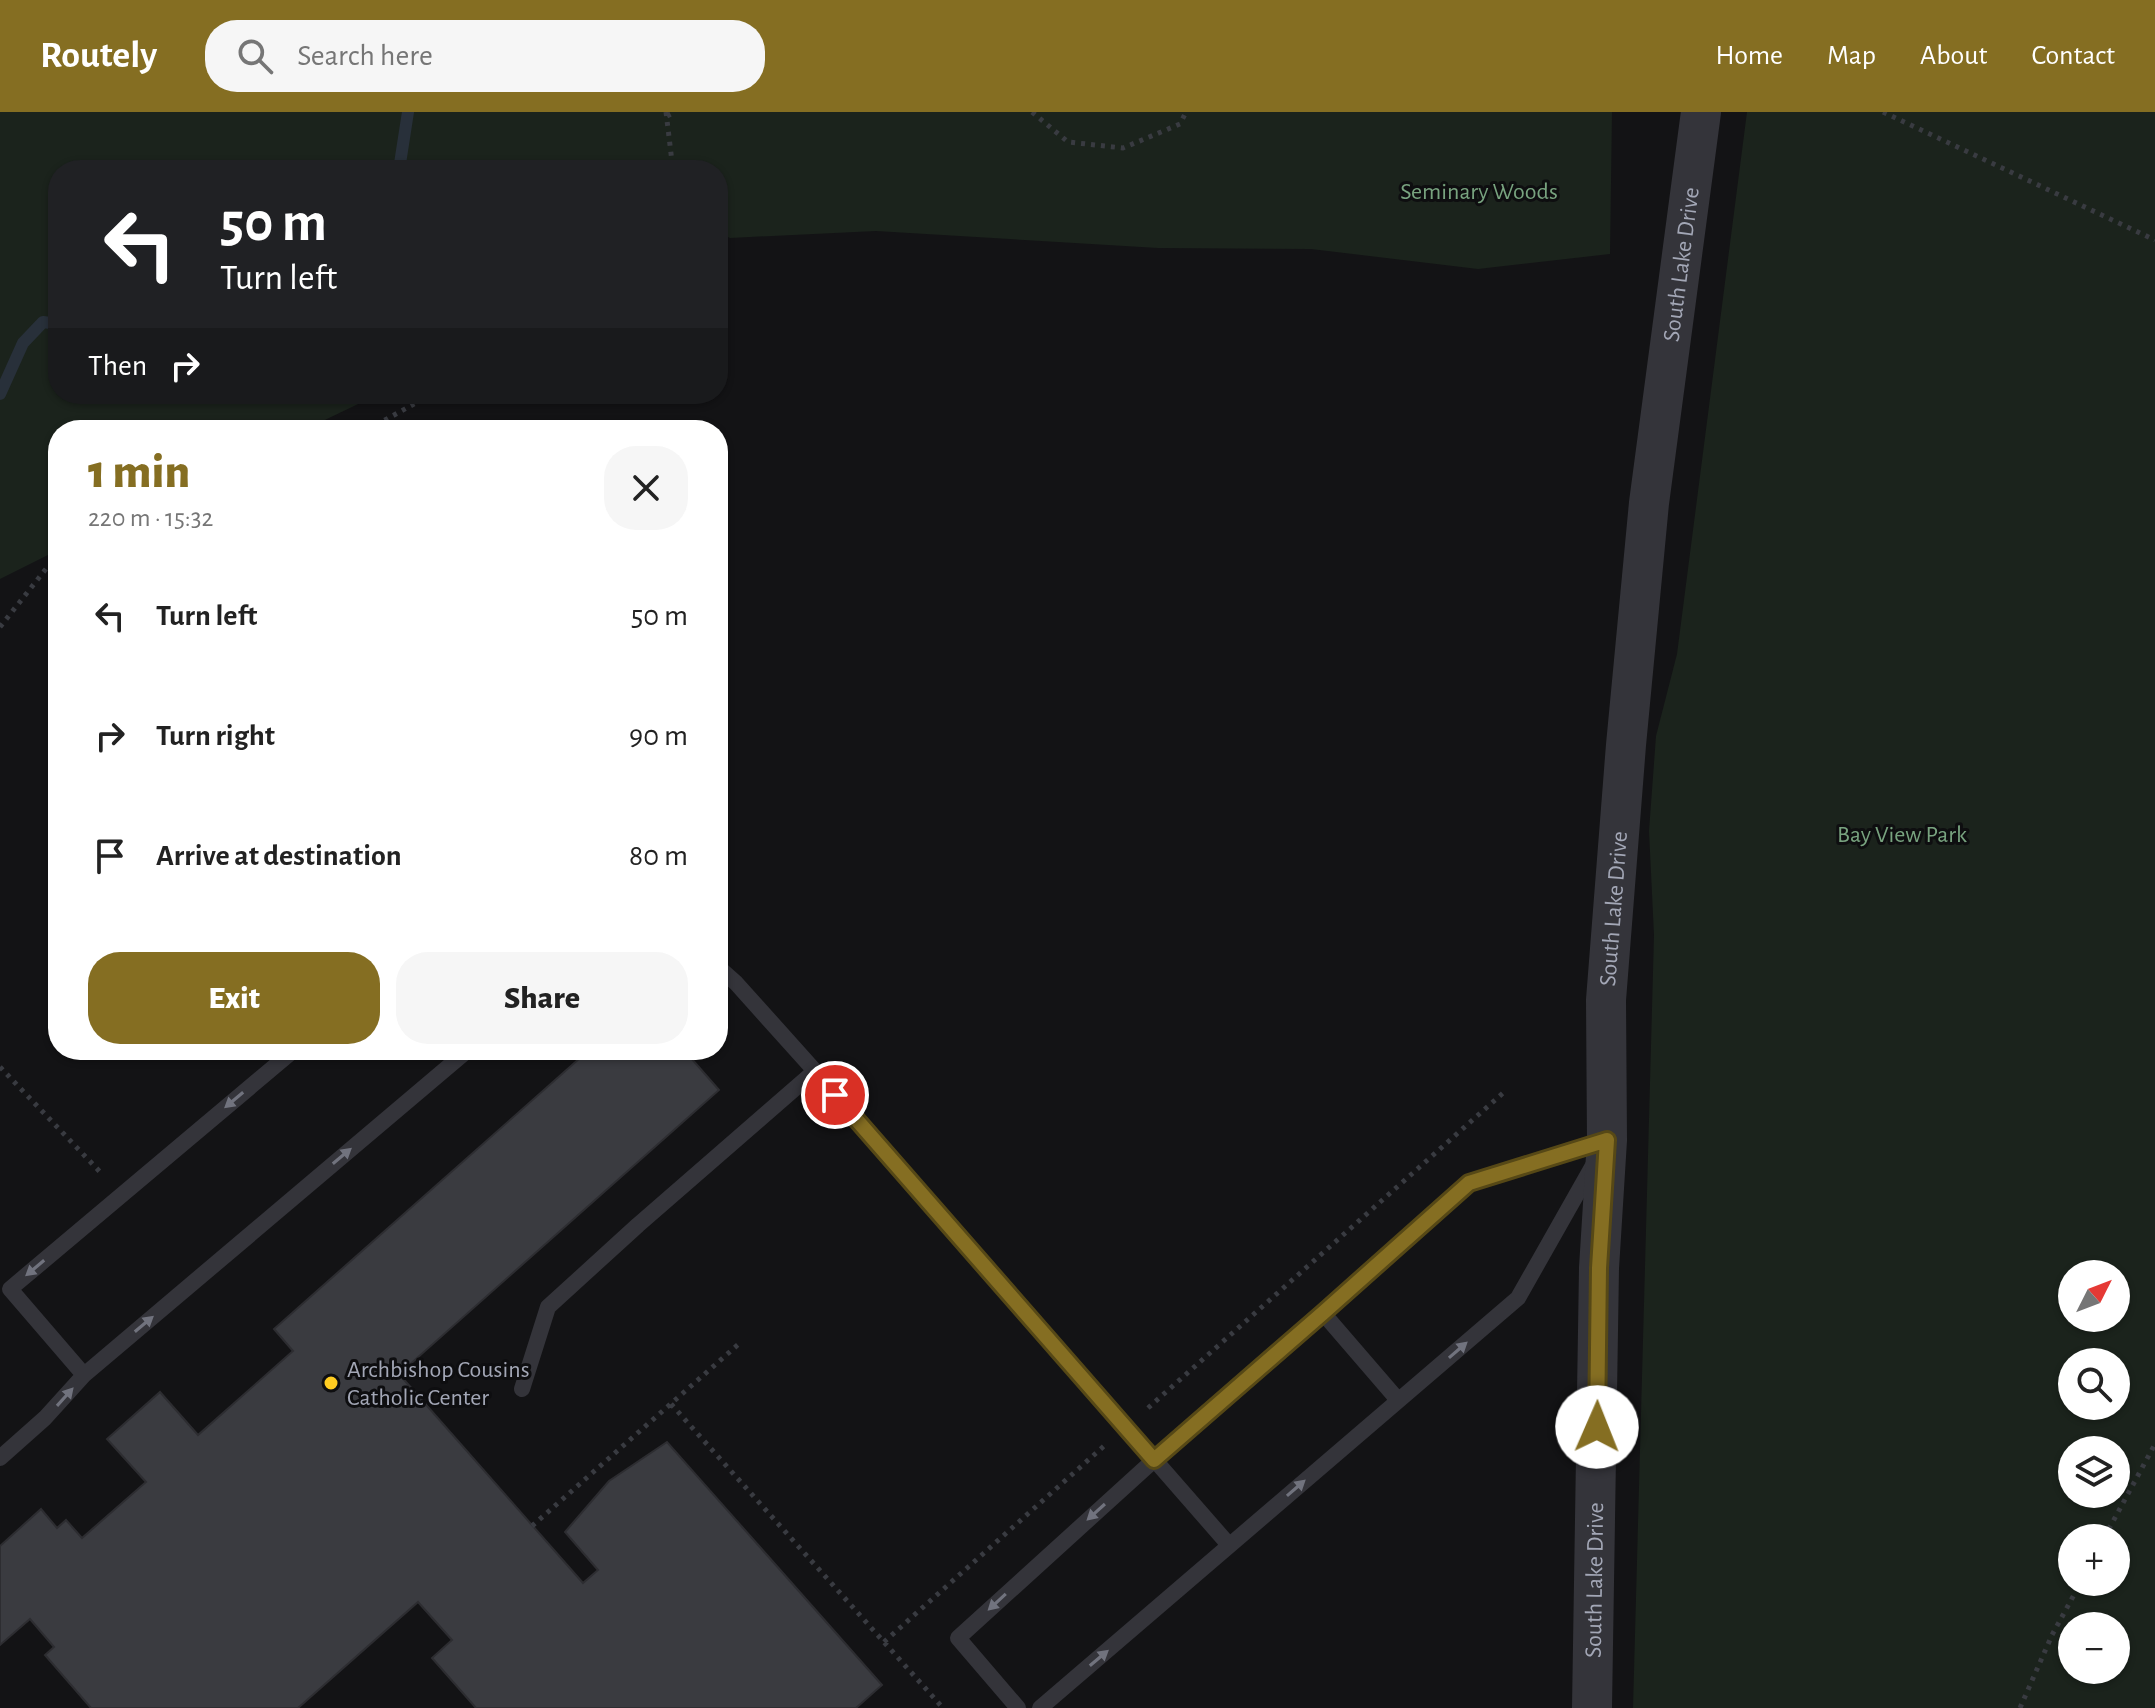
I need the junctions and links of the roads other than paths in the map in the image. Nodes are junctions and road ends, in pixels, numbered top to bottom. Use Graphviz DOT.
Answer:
graph roads {
  1 [pos="1701,112"];
  2 [pos="728,976"];
  3 [pos="282,1060"];
  4 [pos="456,1060"];
  5 [pos="815,1071"];
  6 [pos="1607,1140"];
  7 [pos="1323,1313"];
  8 [pos="84,1375"];
  9 [pos="522,1389"];
  10 [pos="1398,1400"];
  11 [pos="0,1458"];
  12 [pos="1154,1460"];
  13 [pos="1229,1545"];
  14 [pos="1018,1708"];
  15 [pos="1040,1708"];
  16 [pos="1592,1708"];
  1 -- 6 [label="street, South Lake Drive"];
  2 -- 5 [label="lane"];
  3 -- 8 [label="lane, one-way"];
  8 -- 4 [label="lane, one-way"];
  5 -- 9 [label="lane"];
  5 -- 12 [label="lane"];
  6 -- 7 [label="lane"];
  10 -- 6 [label="lane, one-way"];
  6 -- 16 [label="street, South Lake Drive"];
  7 -- 10 [label="lane"];
  7 -- 12 [label="lane"];
  11 -- 8 [label="lane, one-way"];
  13 -- 10 [label="lane, one-way"];
  12 -- 13 [label="lane"];
  12 -- 14 [label="lane, one-way"];
  15 -- 13 [label="lane, one-way"];
}
